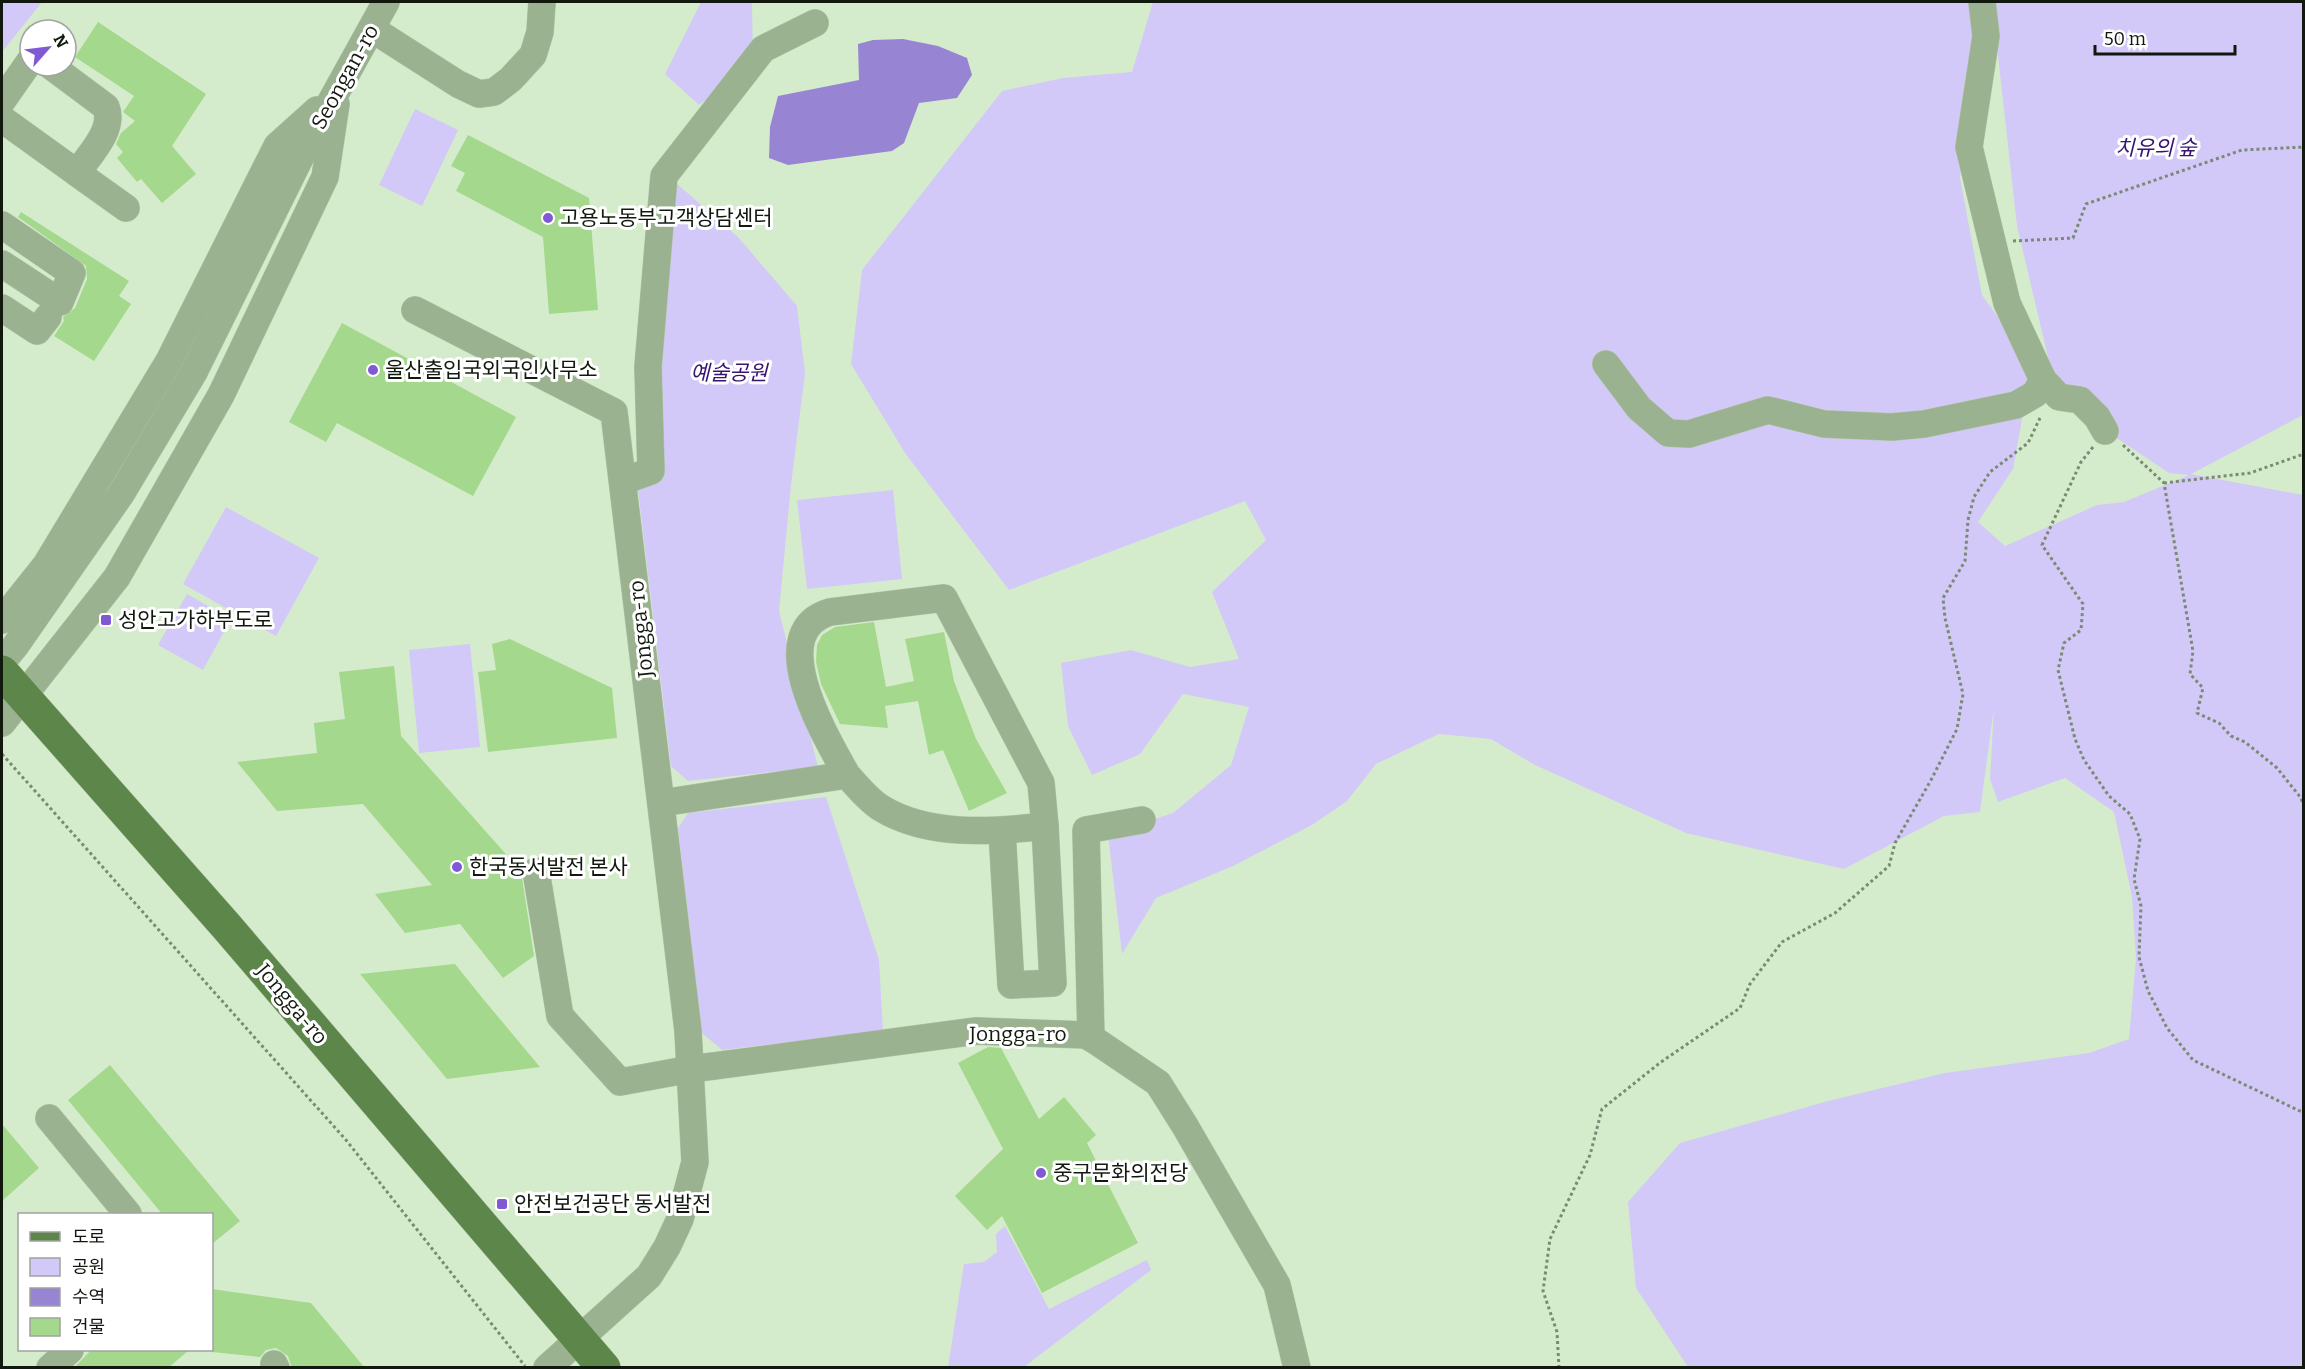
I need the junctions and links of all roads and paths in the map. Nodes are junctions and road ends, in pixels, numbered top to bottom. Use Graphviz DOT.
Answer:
graph roads {
  1 [pos="386,2"];
  2 [pos="542,2"];
  3 [pos="1982,2"];
  4 [pos="815,23"];
  5 [pos="372,29"];
  6 [pos="18,78"];
  7 [pos="67,78"];
  8 [pos="338,91"];
  9 [pos="2,101"];
  10 [pos="2,119"];
  11 [pos="2304,147"];
  12 [pos="77,173"];
  13 [pos="126,208"];
  14 [pos="2,225"];
  15 [pos="1992,244"];
  16 [pos="2,264"];
  17 [pos="2,308"];
  18 [pos="415,310"];
  19 [pos="48,317"];
  20 [pos="1606,364"];
  21 [pos="2043,380"];
  22 [pos="2040,418"];
  23 [pos="2105,431"];
  24 [pos="2304,454"];
  25 [pos="623,481"];
  26 [pos="2164,483"];
  27 [pos="2,620"];
  28 [pos="2,662"];
  29 [pos="2,672"];
  30 [pos="24,697"];
  31 [pos="2,723"];
  32 [pos="2,754"];
  33 [pos="848,776"];
  34 [pos="661,803"];
  35 [pos="2304,807"];
  36 [pos="1142,820"];
  37 [pos="1045,826"];
  38 [pos="1002,831"];
  39 [pos="536,871"];
  40 [pos="1091,1038"];
  41 [pos="691,1069"];
  42 [pos="2304,1113"];
  43 [pos="49,1118"];
  44 [pos="126,1213"];
  45 [pos="580,1338"];
  46 [pos="69,1351"];
  47 [pos="50,1368"];
  48 [pos="526,1368"];
  49 [pos="547,1368"];
  50 [pos="604,1368"];
  51 [pos="1297,1368"];
  52 [pos="1559,1368"];
  1 -- 5 [label="street, Seongan-ro"];
  2 -- 5 [label="street"];
  3 -- 15 [label="street"];
  4 -- 25 [label="street"];
  5 -- 8 [label="street, Seongan-ro"];
  6 -- 9 [label="street"];
  7 -- 12 [label="street"];
  8 -- 27 [label="street"];
  8 -- 28 [label="street, Seongan-ro"];
  8 -- 30 [label="street"];
  10 -- 12 [label="street"];
  11 -- 15 [label="path"];
  12 -- 13 [label="street"];
  14 -- 16 [label="street"];
  15 -- 21 [label="street"];
  17 -- 19 [label="street"];
  18 -- 25 [label="street, Jongga-ro"];
  20 -- 21 [label="street"];
  21 -- 23 [label="street"];
  22 -- 52 [label="path"];
  23 -- 26 [label="path"];
  23 -- 42 [label="path"];
  24 -- 26 [label="path"];
  25 -- 34 [label="street, Jongga-ro"];
  26 -- 35 [label="path"];
  29 -- 30 [label="main road, Jongga-ro"];
  30 -- 31 [label="street"];
  30 -- 45 [label="main road, Jongga-ro"];
  32 -- 48 [label="path"];
  33 -- 34 [label="street"];
  33 -- 37 [label="street"];
  33 -- 38 [label="street"];
  34 -- 41 [label="street, Jongga-ro"];
  36 -- 40 [label="street"];
  37 -- 38 [label="street"];
  37 -- 38 [label="street"];
  39 -- 41 [label="street"];
  40 -- 41 [label="street, Jongga-ro"];
  40 -- 51 [label="street, Jongga-ro"];
  41 -- 45 [label="street, Jongga-ro"];
  43 -- 44 [label="street"];
  45 -- 49 [label="street, Jongga-ro"];
  45 -- 50 [label="main road, Jongga-ro"];
  46 -- 47 [label="street"];
}
